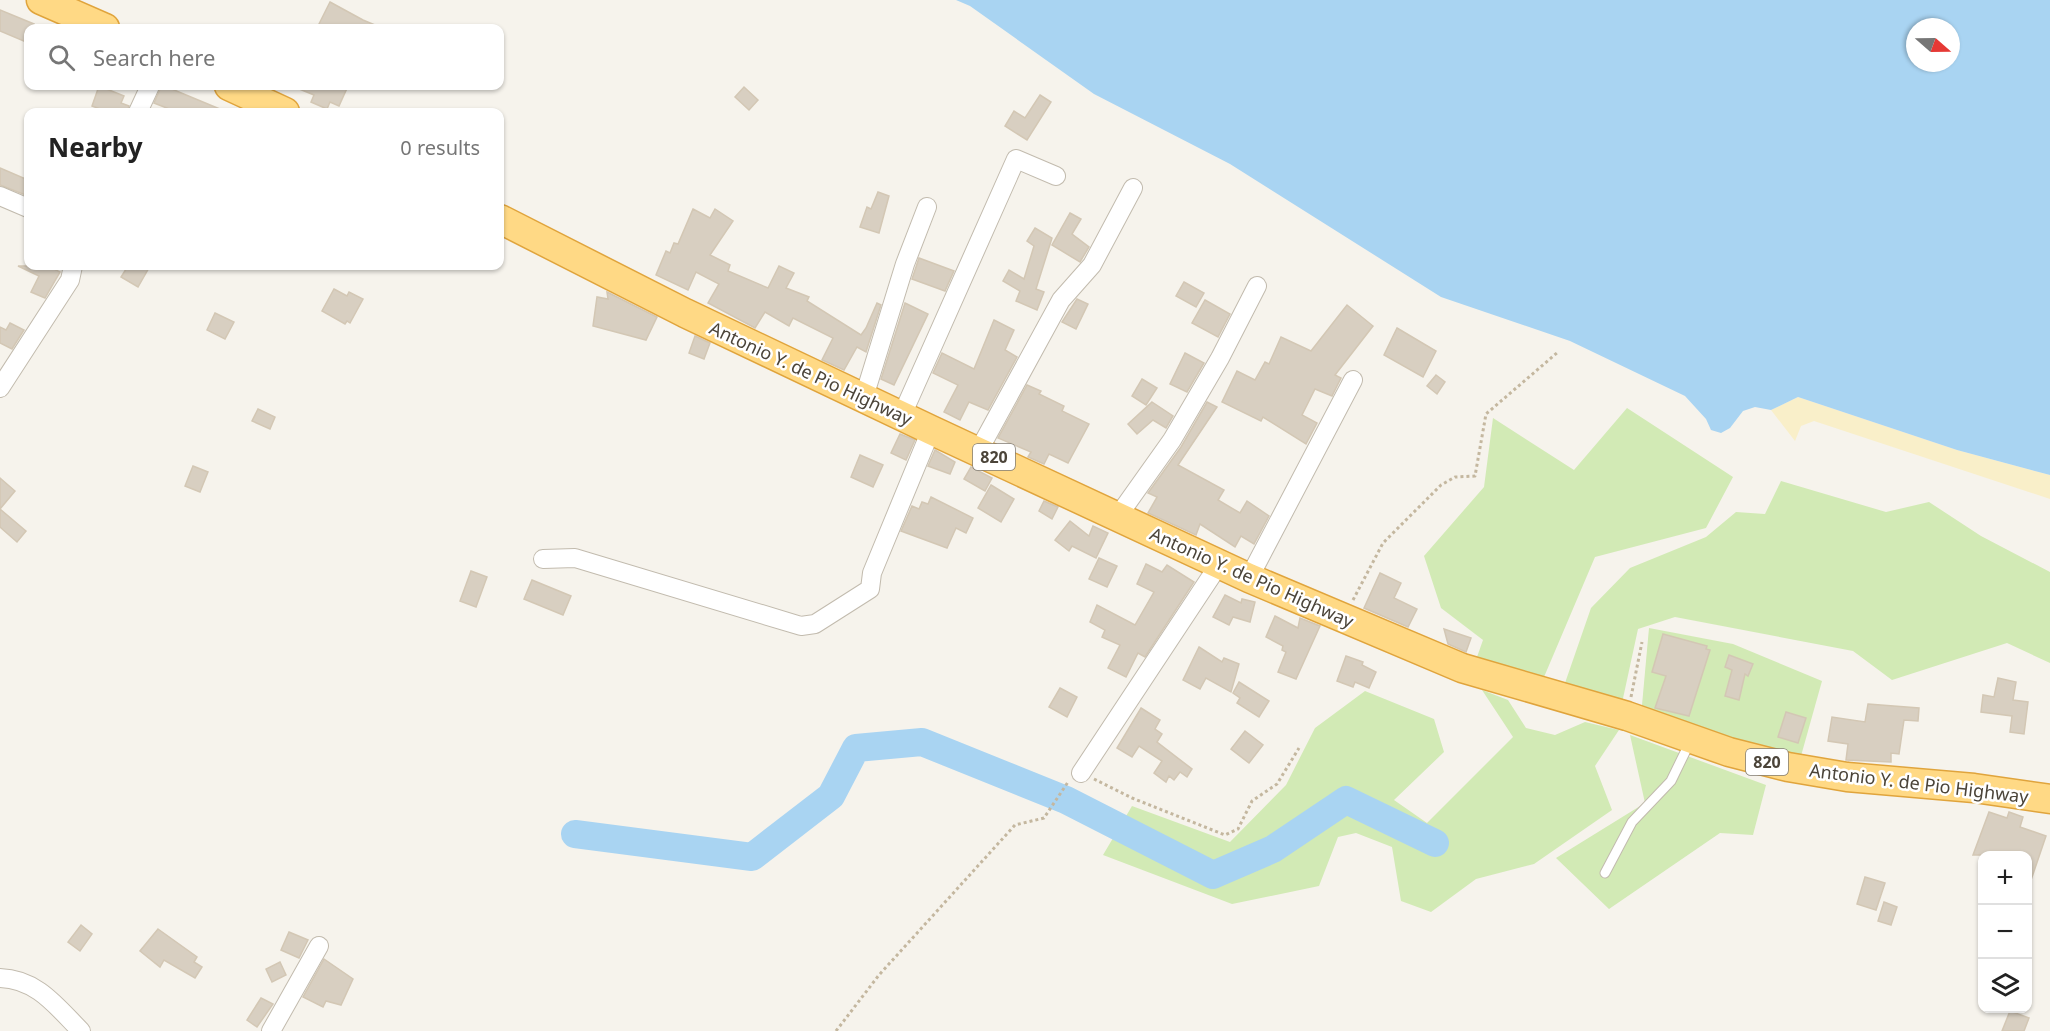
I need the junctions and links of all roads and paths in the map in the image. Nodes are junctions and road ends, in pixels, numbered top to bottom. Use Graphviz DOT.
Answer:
graph roads {
  1 [pos="41,0"];
  2 [pos="96,24"];
  3 [pos="148,90"];
  4 [pos="238,90"];
  5 [pos="140,108"];
  6 [pos="276,108"];
  7 [pos="1056,176"];
  8 [pos="1133,188"];
  9 [pos="0,196"];
  10 [pos="24,206"];
  11 [pos="927,207"];
  12 [pos="504,221"];
  13 [pos="72,270"];
  14 [pos="1257,286"];
  15 [pos="1558,352"];
  16 [pos="1353,380"];
  17 [pos="0,388"];
  18 [pos="864,397"];
  19 [pos="902,415"];
  20 [pos="931,430"];
  21 [pos="980,450"];
  22 [pos="1118,516"];
  23 [pos="543,559"];
  24 [pos="1220,563"];
  25 [pos="1250,578"];
  26 [pos="1343,619"];
  27 [pos="1642,642"];
  28 [pos="1627,716"];
  29 [pos="1691,740"];
  30 [pos="1299,748"];
  31 [pos="1076,776"];
  32 [pos="2050,799"];
  33 [pos="1605,873"];
  34 [pos="319,946"];
  35 [pos="0,978"];
  36 [pos="81,1031"];
  37 [pos="271,1031"];
  38 [pos="836,1031"];
  1 -- 2 [label="highway"];
  3 -- 5 [label="street"];
  4 -- 6 [label="highway"];
  7 -- 19 [label="street"];
  8 -- 21 [label="street"];
  9 -- 10 [label="street"];
  11 -- 18 [label="street"];
  12 -- 18 [label="highway, Antonio Y. de Pio Highway / 820"];
  13 -- 17 [label="street"];
  14 -- 22 [label="street"];
  15 -- 26 [label="path"];
  16 -- 25 [label="street"];
  18 -- 19 [label="highway, Antonio Y. de Pio Highway / 820"];
  19 -- 20 [label="highway, Antonio Y. de Pio Highway / 820"];
  20 -- 21 [label="highway, Antonio Y. de Pio Highway / 820"];
  20 -- 23 [label="street"];
  21 -- 22 [label="highway, Antonio Y. de Pio Highway / 820"];
  22 -- 24 [label="highway, Antonio Y. de Pio Highway / 820"];
  24 -- 25 [label="highway, Antonio Y. de Pio Highway / 820"];
  24 -- 31 [label="street"];
  25 -- 26 [label="highway, Antonio Y. de Pio Highway / 820"];
  26 -- 28 [label="highway, Antonio Y. de Pio Highway / 820"];
  27 -- 28 [label="path"];
  28 -- 29 [label="highway, Antonio Y. de Pio Highway / 820"];
  29 -- 32 [label="highway, Antonio Y. de Pio Highway / 820"];
  29 -- 33 [label="lane"];
  30 -- 31 [label="path"];
  31 -- 38 [label="path"];
  34 -- 37 [label="street"];
  35 -- 36 [label="street"];
}
